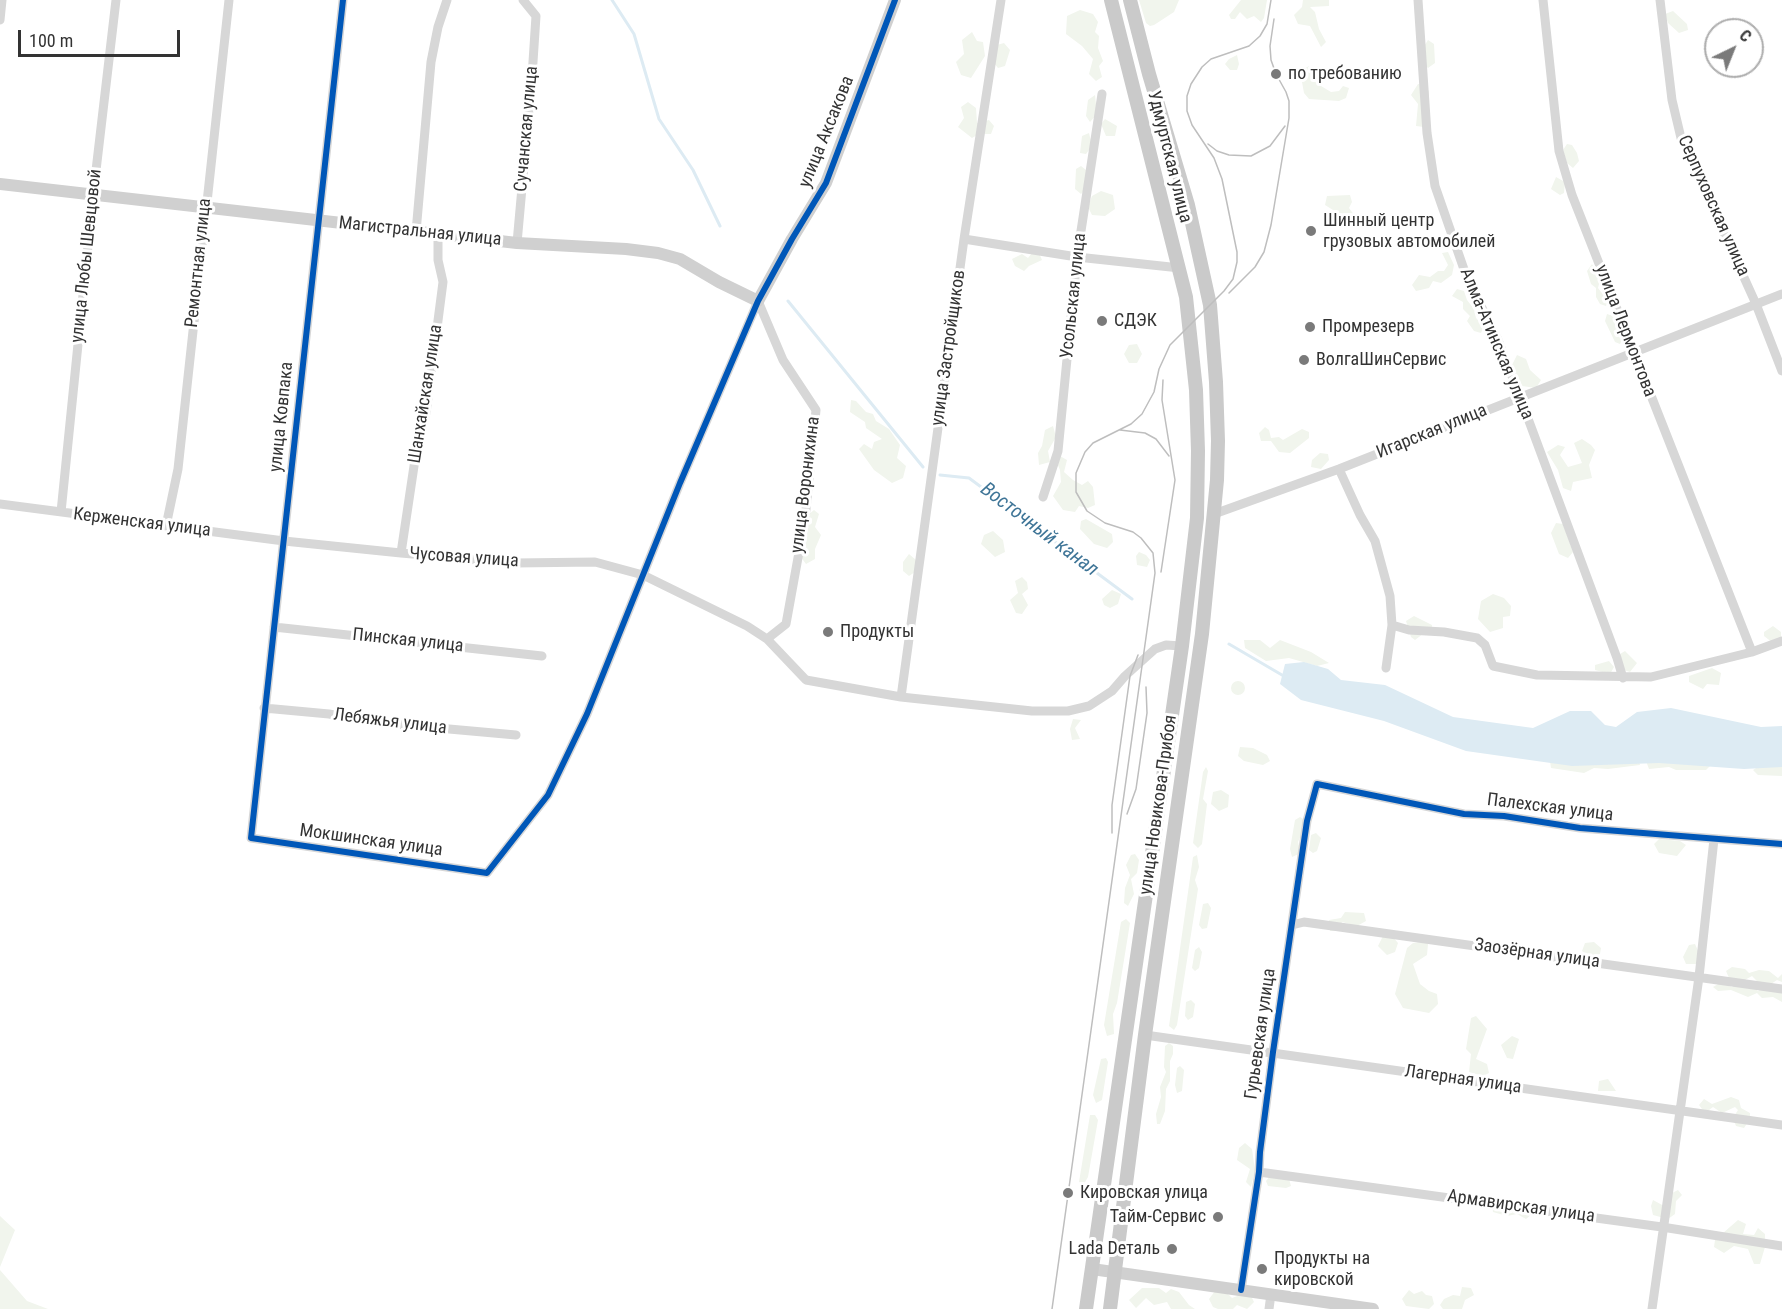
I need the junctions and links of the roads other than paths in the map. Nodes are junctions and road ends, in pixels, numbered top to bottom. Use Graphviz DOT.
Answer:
graph roads {
  1 [pos="2,0"];
  2 [pos="116,0"];
  3 [pos="229,0"];
  4 [pos="344,0"];
  5 [pos="447,0"];
  6 [pos="523,0"];
  7 [pos="895,0"];
  8 [pos="1001,0"];
  9 [pos="1111,0"];
  10 [pos="1130,0"];
  11 [pos="1418,0"];
  12 [pos="1543,0"];
  13 [pos="1660,0"];
  14 [pos="0,20"];
  15 [pos="1102,94"];
  16 [pos="0,184"];
  17 [pos="93,196"];
  18 [pos="205,208"];
  19 [pos="320,222"];
  20 [pos="416,232"];
  21 [pos="438,234"];
  22 [pos="964,239"];
  23 [pos="518,243"];
  24 [pos="1077,257"];
  25 [pos="1180,268"];
  26 [pos="1782,294"];
  27 [pos="758,301"];
  28 [pos="1756,304"];
  29 [pos="1210,305"];
  30 [pos="1190,324"];
  31 [pos="1633,351"];
  32 [pos="1782,371"];
  33 [pos="1520,397"];
  34 [pos="1339,469"];
  35 [pos="1043,497"];
  36 [pos="0,504"];
  37 [pos="61,512"];
  38 [pos="1214,514"];
  39 [pos="166,526"];
  40 [pos="284,541"];
  41 [pos="401,553"];
  42 [pos="643,575"];
  43 [pos="1392,625"];
  44 [pos="274,627"];
  45 [pos="767,639"];
  46 [pos="1782,640"];
  47 [pos="1182,646"];
  48 [pos="1752,652"];
  49 [pos="542,656"];
  50 [pos="1386,668"];
  51 [pos="1623,678"];
  52 [pos="901,697"];
  53 [pos="264,708"];
  54 [pos="516,735"];
  55 [pos="1317,784"];
  56 [pos="252,838"];
  57 [pos="1714,839"];
  58 [pos="1782,844"];
  59 [pos="1293,925"];
  60 [pos="1699,977"];
  61 [pos="1782,989"];
  62 [pos="1144,1035"];
  63 [pos="1273,1052"];
  64 [pos="1679,1111"];
  65 [pos="1782,1125"];
  66 [pos="1259,1172"];
  67 [pos="1662,1227"];
  68 [pos="1782,1246"];
  69 [pos="1092,1269"];
  70 [pos="1115,1274"];
  71 [pos="1241,1290"];
  72 [pos="1272,1294"];
  73 [pos="1086,1309"];
  74 [pos="1110,1309"];
  75 [pos="1269,1309"];
  76 [pos="1373,1309"];
  77 [pos="1652,1309"];
  1 -- 14 [label="street"];
  2 -- 17 [label="street, улица Любы Шевцовой"];
  3 -- 18 [label="street, Ремонтная улица"];
  4 -- 19 [label="street, улица Ковпака"];
  5 -- 20 [label="street"];
  6 -- 23 [label="street, Сучанская улица"];
  7 -- 27 [label="street, улица Аксакова"];
  8 -- 22 [label="street, улица Застройщиков"];
  9 -- 25 [label="main road, Удмуртская улица"];
  10 -- 29 [label="main road, Удмуртская улица"];
  11 -- 33 [label="street, Алма-Атинская улица"];
  12 -- 31 [label="street, улица Лермонтова"];
  13 -- 28 [label="street, Серпуховская улица"];
  15 -- 24 [label="street, Усольская улица"];
  16 -- 17 [label="street, Магистральная улица"];
  17 -- 18 [label="street, Магистральная улица"];
  17 -- 37 [label="street, улица Любы Шевцовой"];
  18 -- 19 [label="street, Магистральная улица"];
  18 -- 39 [label="street, Ремонтная улица"];
  19 -- 20 [label="street, Магистральная улица"];
  19 -- 40 [label="street, улица Ковпака"];
  20 -- 21 [label="street, Магистральная улица"];
  21 -- 23 [label="street, Магистральная улица"];
  21 -- 41 [label="street, Шанхайская улица"];
  22 -- 24 [label="street"];
  22 -- 52 [label="street, улица Застройщиков"];
  23 -- 27 [label="street, Магистральная улица"];
  24 -- 25 [label="street"];
  24 -- 35 [label="street, Усольская улица"];
  25 -- 30 [label="main road, Удмуртская улица"];
  26 -- 28 [label="street, Игарская улица"];
  27 -- 42 [label="street"];
  27 -- 45 [label="street, улица Воронихина"];
  28 -- 31 [label="street, Игарская улица"];
  28 -- 32 [label="street, Серпуховская улица"];
  29 -- 38 [label="main road, улица Новикова-Прибоя"];
  30 -- 47 [label="main road, улица Новикова-Прибоя"];
  31 -- 33 [label="street, Игарская улица"];
  31 -- 48 [label="street, улица Лермонтова"];
  33 -- 34 [label="street, Игарская улица"];
  33 -- 51 [label="street, Алма-Атинская улица"];
  34 -- 38 [label="street, Игарская улица"];
  34 -- 43 [label="street"];
  36 -- 37 [label="street, Керженская улица"];
  37 -- 39 [label="street, Керженская улица"];
  38 -- 62 [label="main road, улица Новикова-Прибоя"];
  39 -- 40 [label="street, Керженская улица"];
  40 -- 41 [label="street, Чусовая улица"];
  40 -- 44 [label="street, улица Ковпака"];
  41 -- 42 [label="street, Чусовая улица"];
  42 -- 45 [label="street, Чусовая улица"];
  42 -- 56 [label="street, Мокшинская улица"];
  43 -- 50 [label="street"];
  43 -- 51 [label="street"];
  44 -- 49 [label="street, Пинская улица"];
  44 -- 53 [label="street, улица Ковпака"];
  45 -- 52 [label="street, Чусовая улица"];
  46 -- 48 [label="street"];
  47 -- 52 [label="street, Чусовая улица"];
  47 -- 69 [label="main road, улица Новикова-Прибоя"];
  48 -- 51 [label="street"];
  53 -- 54 [label="street, Лебяжья улица"];
  53 -- 56 [label="street, улица Ковпака"];
  55 -- 57 [label="street, Палехская улица"];
  55 -- 59 [label="street, Гурьевская улица"];
  57 -- 58 [label="street, Палехская улица"];
  57 -- 60 [label="street"];
  59 -- 60 [label="street, Заозёрная улица"];
  59 -- 63 [label="street, Гурьевская улица"];
  60 -- 61 [label="street, Заозёрная улица"];
  60 -- 64 [label="street"];
  62 -- 63 [label="street, Лагерная улица"];
  62 -- 70 [label="main road, улица Новикова-Прибоя"];
  63 -- 64 [label="street, Лагерная улица"];
  63 -- 66 [label="street, Гурьевская улица"];
  64 -- 65 [label="street, Лагерная улица"];
  64 -- 67 [label="street"];
  66 -- 67 [label="street, Армавирская улица"];
  66 -- 71 [label="street, Гурьевская улица"];
  67 -- 68 [label="street, Армавирская улица"];
  67 -- 77 [label="street"];
  69 -- 70 [label="street"];
  69 -- 73 [label="main road, улица Новикова-Прибоя"];
  70 -- 71 [label="street"];
  70 -- 74 [label="main road, улица Новикова-Прибоя"];
  71 -- 72 [label="street"];
  72 -- 75 [label="street"];
  72 -- 76 [label="street"];
}
